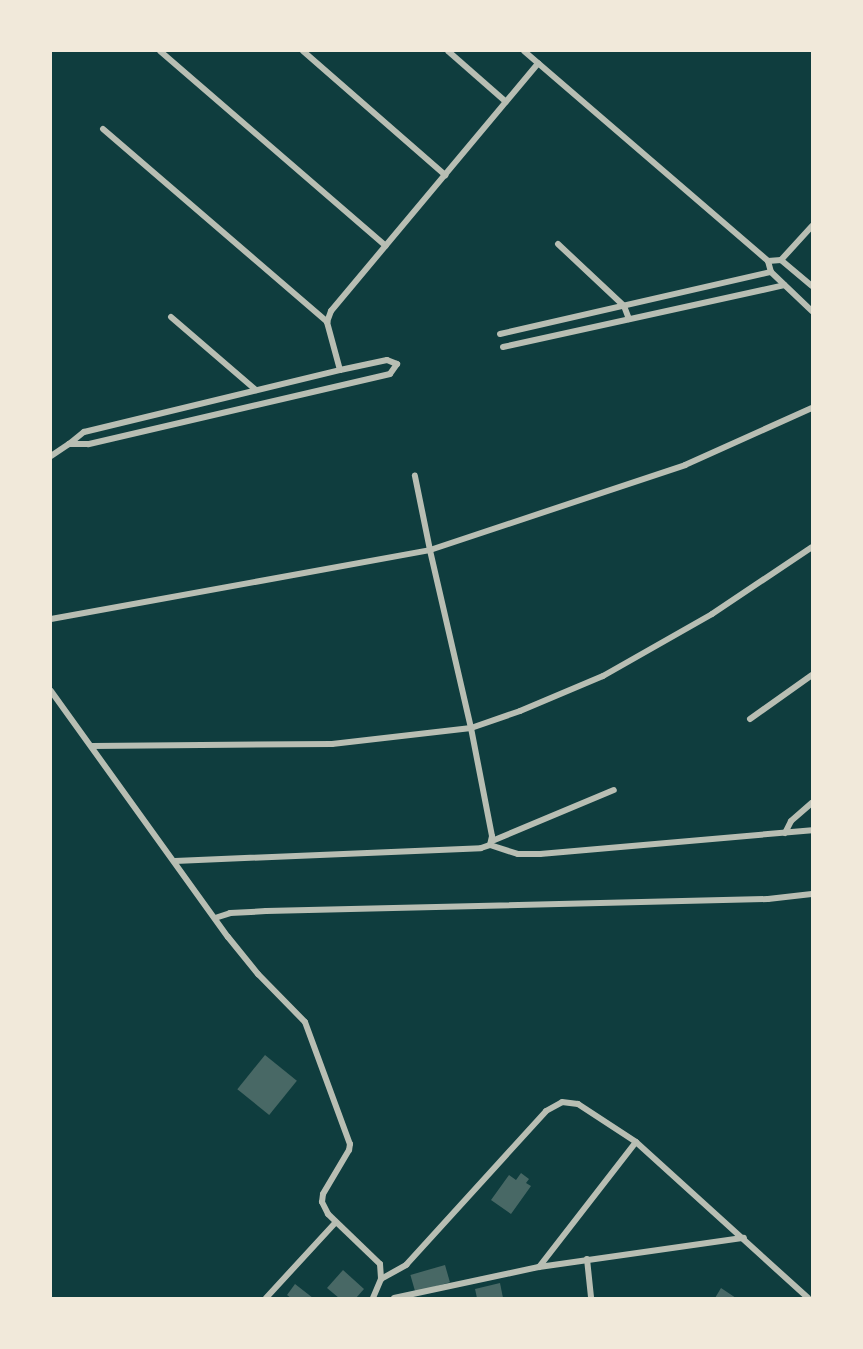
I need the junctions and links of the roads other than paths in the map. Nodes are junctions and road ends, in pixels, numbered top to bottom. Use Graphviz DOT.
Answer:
graph roads {
  1 [pos="160,51"];
  2 [pos="303,51"];
  3 [pos="448,51"];
  4 [pos="524,51"];
  5 [pos="538,63"];
  6 [pos="506,102"];
  7 [pos="103,129"];
  8 [pos="445,175"];
  9 [pos="812,226"];
  10 [pos="558,244"];
  11 [pos="386,246"];
  12 [pos="782,260"];
  13 [pos="768,261"];
  14 [pos="771,272"];
  15 [pos="784,285"];
  16 [pos="812,286"];
  17 [pos="624,306"];
  18 [pos="812,311"];
  19 [pos="171,316"];
  20 [pos="628,319"];
  21 [pos="327,322"];
  22 [pos="500,334"];
  23 [pos="503,347"];
  24 [pos="340,370"];
  25 [pos="256,390"];
  26 [pos="812,408"];
  27 [pos="69,444"];
  28 [pos="51,456"];
  29 [pos="416,476"];
  30 [pos="812,547"];
  31 [pos="430,550"];
  32 [pos="51,619"];
  33 [pos="812,675"];
  34 [pos="51,691"];
  35 [pos="750,719"];
  36 [pos="471,728"];
  37 [pos="92,746"];
  38 [pos="614,790"];
  39 [pos="812,803"];
  40 [pos="812,830"];
  41 [pos="785,833"];
  42 [pos="491,843"];
  43 [pos="175,861"];
  44 [pos="812,894"];
  45 [pos="215,918"];
  46 [pos="636,1142"];
  47 [pos="336,1222"];
  48 [pos="744,1238"];
  49 [pos="586,1259"];
  50 [pos="539,1267"];
  51 [pos="381,1279"];
  52 [pos="266,1298"];
  53 [pos="373,1298"];
  54 [pos="394,1298"];
  55 [pos="591,1298"];
  56 [pos="808,1298"];
  1 -- 11 [label="street"];
  2 -- 8 [label="street"];
  3 -- 6 [label="street"];
  4 -- 5 [label="street"];
  5 -- 6 [label="street"];
  5 -- 13 [label="street"];
  6 -- 8 [label="street"];
  7 -- 21 [label="street"];
  8 -- 11 [label="street"];
  9 -- 12 [label="street"];
  10 -- 17 [label="street"];
  11 -- 21 [label="street"];
  12 -- 13 [label="street"];
  12 -- 16 [label="street"];
  13 -- 14 [label="street"];
  14 -- 15 [label="street"];
  14 -- 17 [label="street"];
  15 -- 18 [label="street"];
  15 -- 20 [label="street"];
  17 -- 20 [label="street"];
  17 -- 22 [label="street"];
  19 -- 25 [label="street"];
  20 -- 23 [label="street"];
  21 -- 24 [label="street"];
  24 -- 25 [label="street"];
  24 -- 27 [label="street"];
  25 -- 27 [label="street"];
  26 -- 31 [label="street"];
  27 -- 28 [label="street"];
  29 -- 31 [label="street"];
  30 -- 36 [label="street"];
  31 -- 32 [label="street"];
  31 -- 36 [label="street"];
  33 -- 35 [label="street"];
  34 -- 37 [label="street"];
  36 -- 37 [label="street"];
  36 -- 42 [label="street"];
  37 -- 43 [label="street"];
  38 -- 42 [label="street"];
  39 -- 41 [label="street"];
  40 -- 41 [label="street"];
  41 -- 42 [label="street"];
  42 -- 43 [label="street"];
  43 -- 45 [label="street"];
  44 -- 45 [label="street"];
  45 -- 47 [label="street"];
  46 -- 48 [label="street"];
  46 -- 50 [label="street"];
  46 -- 51 [label="street"];
  47 -- 51 [label="street"];
  47 -- 52 [label="street"];
  48 -- 49 [label="street"];
  48 -- 56 [label="street"];
  49 -- 50 [label="street"];
  49 -- 55 [label="street"];
  50 -- 54 [label="street"];
  51 -- 53 [label="street"];
}
